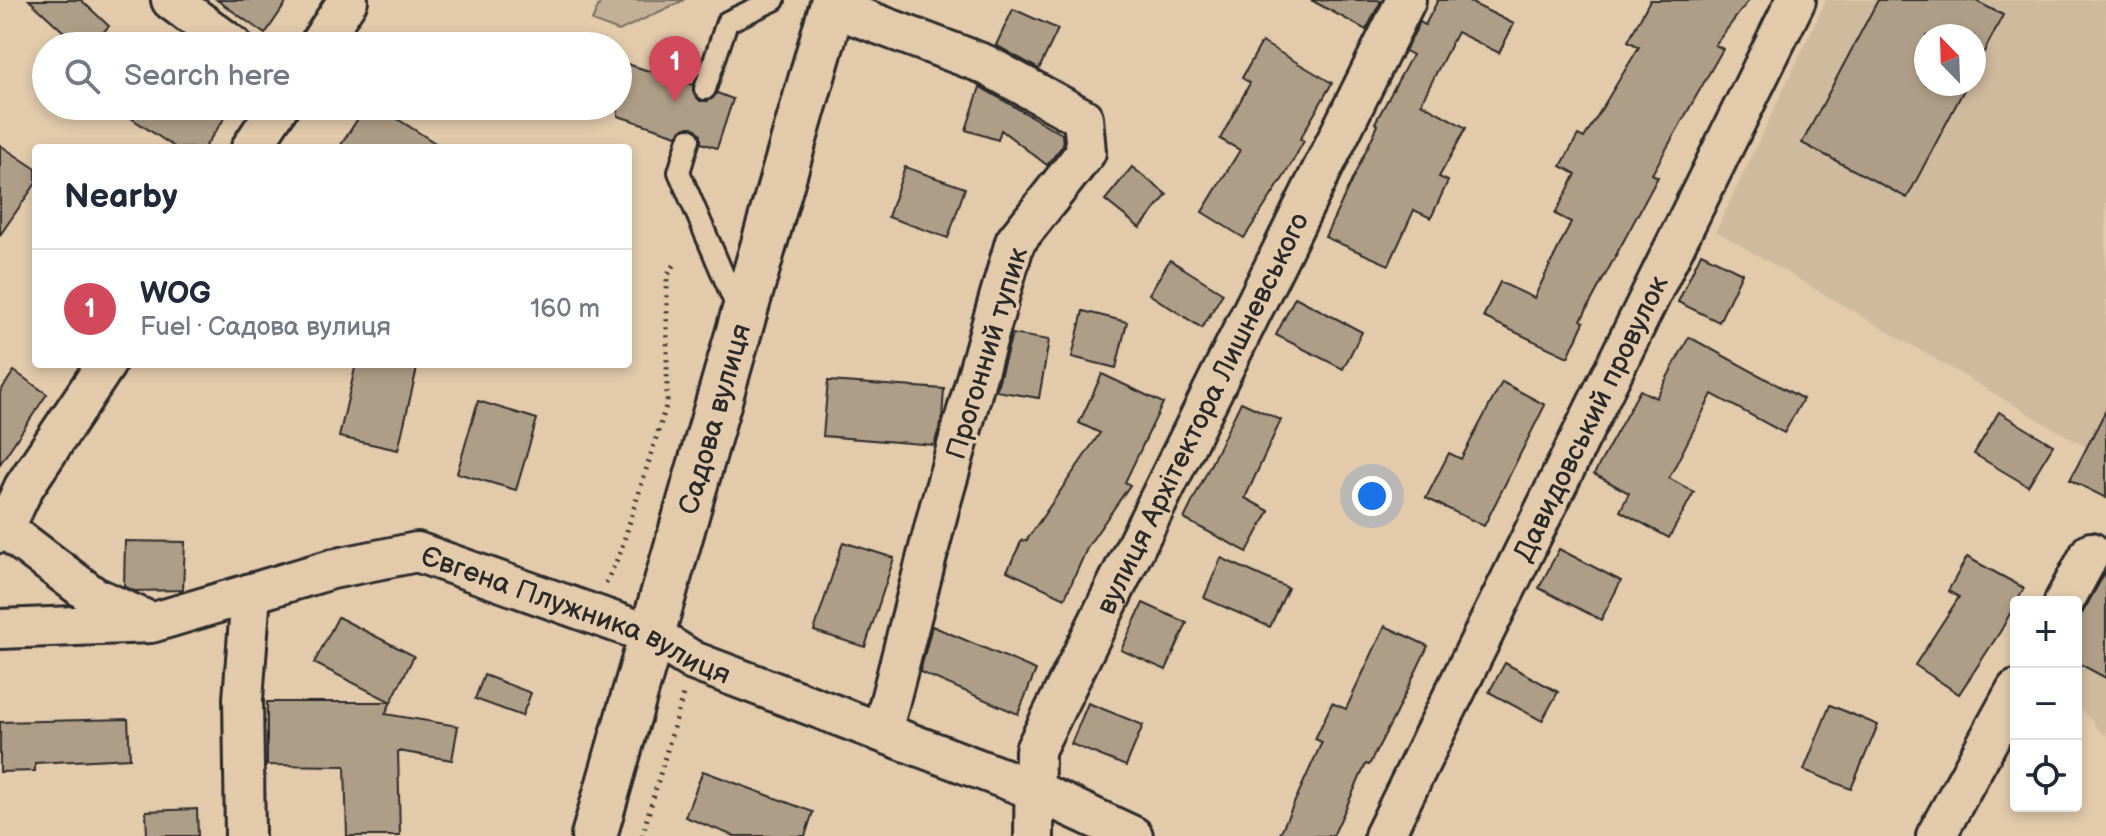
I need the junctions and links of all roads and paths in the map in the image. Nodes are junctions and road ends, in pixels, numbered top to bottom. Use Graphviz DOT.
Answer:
graph roads {
  1 [pos="171,0"];
  2 [pos="348,0"];
  3 [pos="774,0"];
  4 [pos="1406,0"];
  5 [pos="1796,0"];
  6 [pos="833,4"];
  7 [pos="214,32"];
  8 [pos="327,32"];
  9 [pos="705,89"];
  10 [pos="270,120"];
  11 [pos="689,139"];
  12 [pos="254,144"];
  13 [pos="675,264"];
  14 [pos="743,319"];
  15 [pos="103,368"];
  16 [pos="2,528"];
  17 [pos="2091,552"];
  18 [pos="620,553"];
  19 [pos="632,556"];
  20 [pos="251,593"];
  21 [pos="2067,596"];
  22 [pos="589,613"];
  23 [pos="151,623"];
  24 [pos="0,629"];
  25 [pos="652,635"];
  26 [pos="693,661"];
  27 [pos="2010,701"];
  28 [pos="882,732"];
  29 [pos="1034,790"];
  30 [pos="245,836"];
  31 [pos="594,836"];
  32 [pos="642,836"];
  33 [pos="1034,836"];
  34 [pos="1133,836"];
  35 [pos="1384,836"];
  36 [pos="1936,836"];
  1 -- 7 [label="street"];
  2 -- 8 [label="street"];
  3 -- 9 [label="lane"];
  4 -- 29 [label="street, вулиця Архітектора Лишневського"];
  5 -- 35 [label="street, Давидовський провулок"];
  6 -- 14 [label="main road, Садова вулиця"];
  6 -- 28 [label="street, Прогонний тупик"];
  10 -- 12 [label="street"];
  11 -- 14 [label="lane"];
  13 -- 18 [label="path"];
  14 -- 25 [label="main road, Садова вулиця"];
  15 -- 16 [label="street"];
  16 -- 23 [label="street"];
  17 -- 21 [label="street"];
  18 -- 19 [label="path"];
  18 -- 22 [label="path"];
  20 -- 22 [label="street, Євгена Плужника вулиця"];
  20 -- 23 [label="street, Євгена Плужника вулиця"];
  20 -- 30 [label="street"];
  22 -- 25 [label="street, Євгена Плужника вулиця"];
  23 -- 24 [label="street, Євгена Плужника вулиця"];
  25 -- 26 [label="street, Євгена Плужника вулиця"];
  25 -- 31 [label="main road, Садова вулиця"];
  26 -- 28 [label="street, Євгена Плужника вулиця"];
  26 -- 32 [label="path"];
  27 -- 36 [label="street"];
  28 -- 29 [label="street, Євгена Плужника вулиця"];
  29 -- 33 [label="street, вулиця Архітектора Лишневського"];
  29 -- 34 [label="street, Євгена Плужника вулиця"];
}
